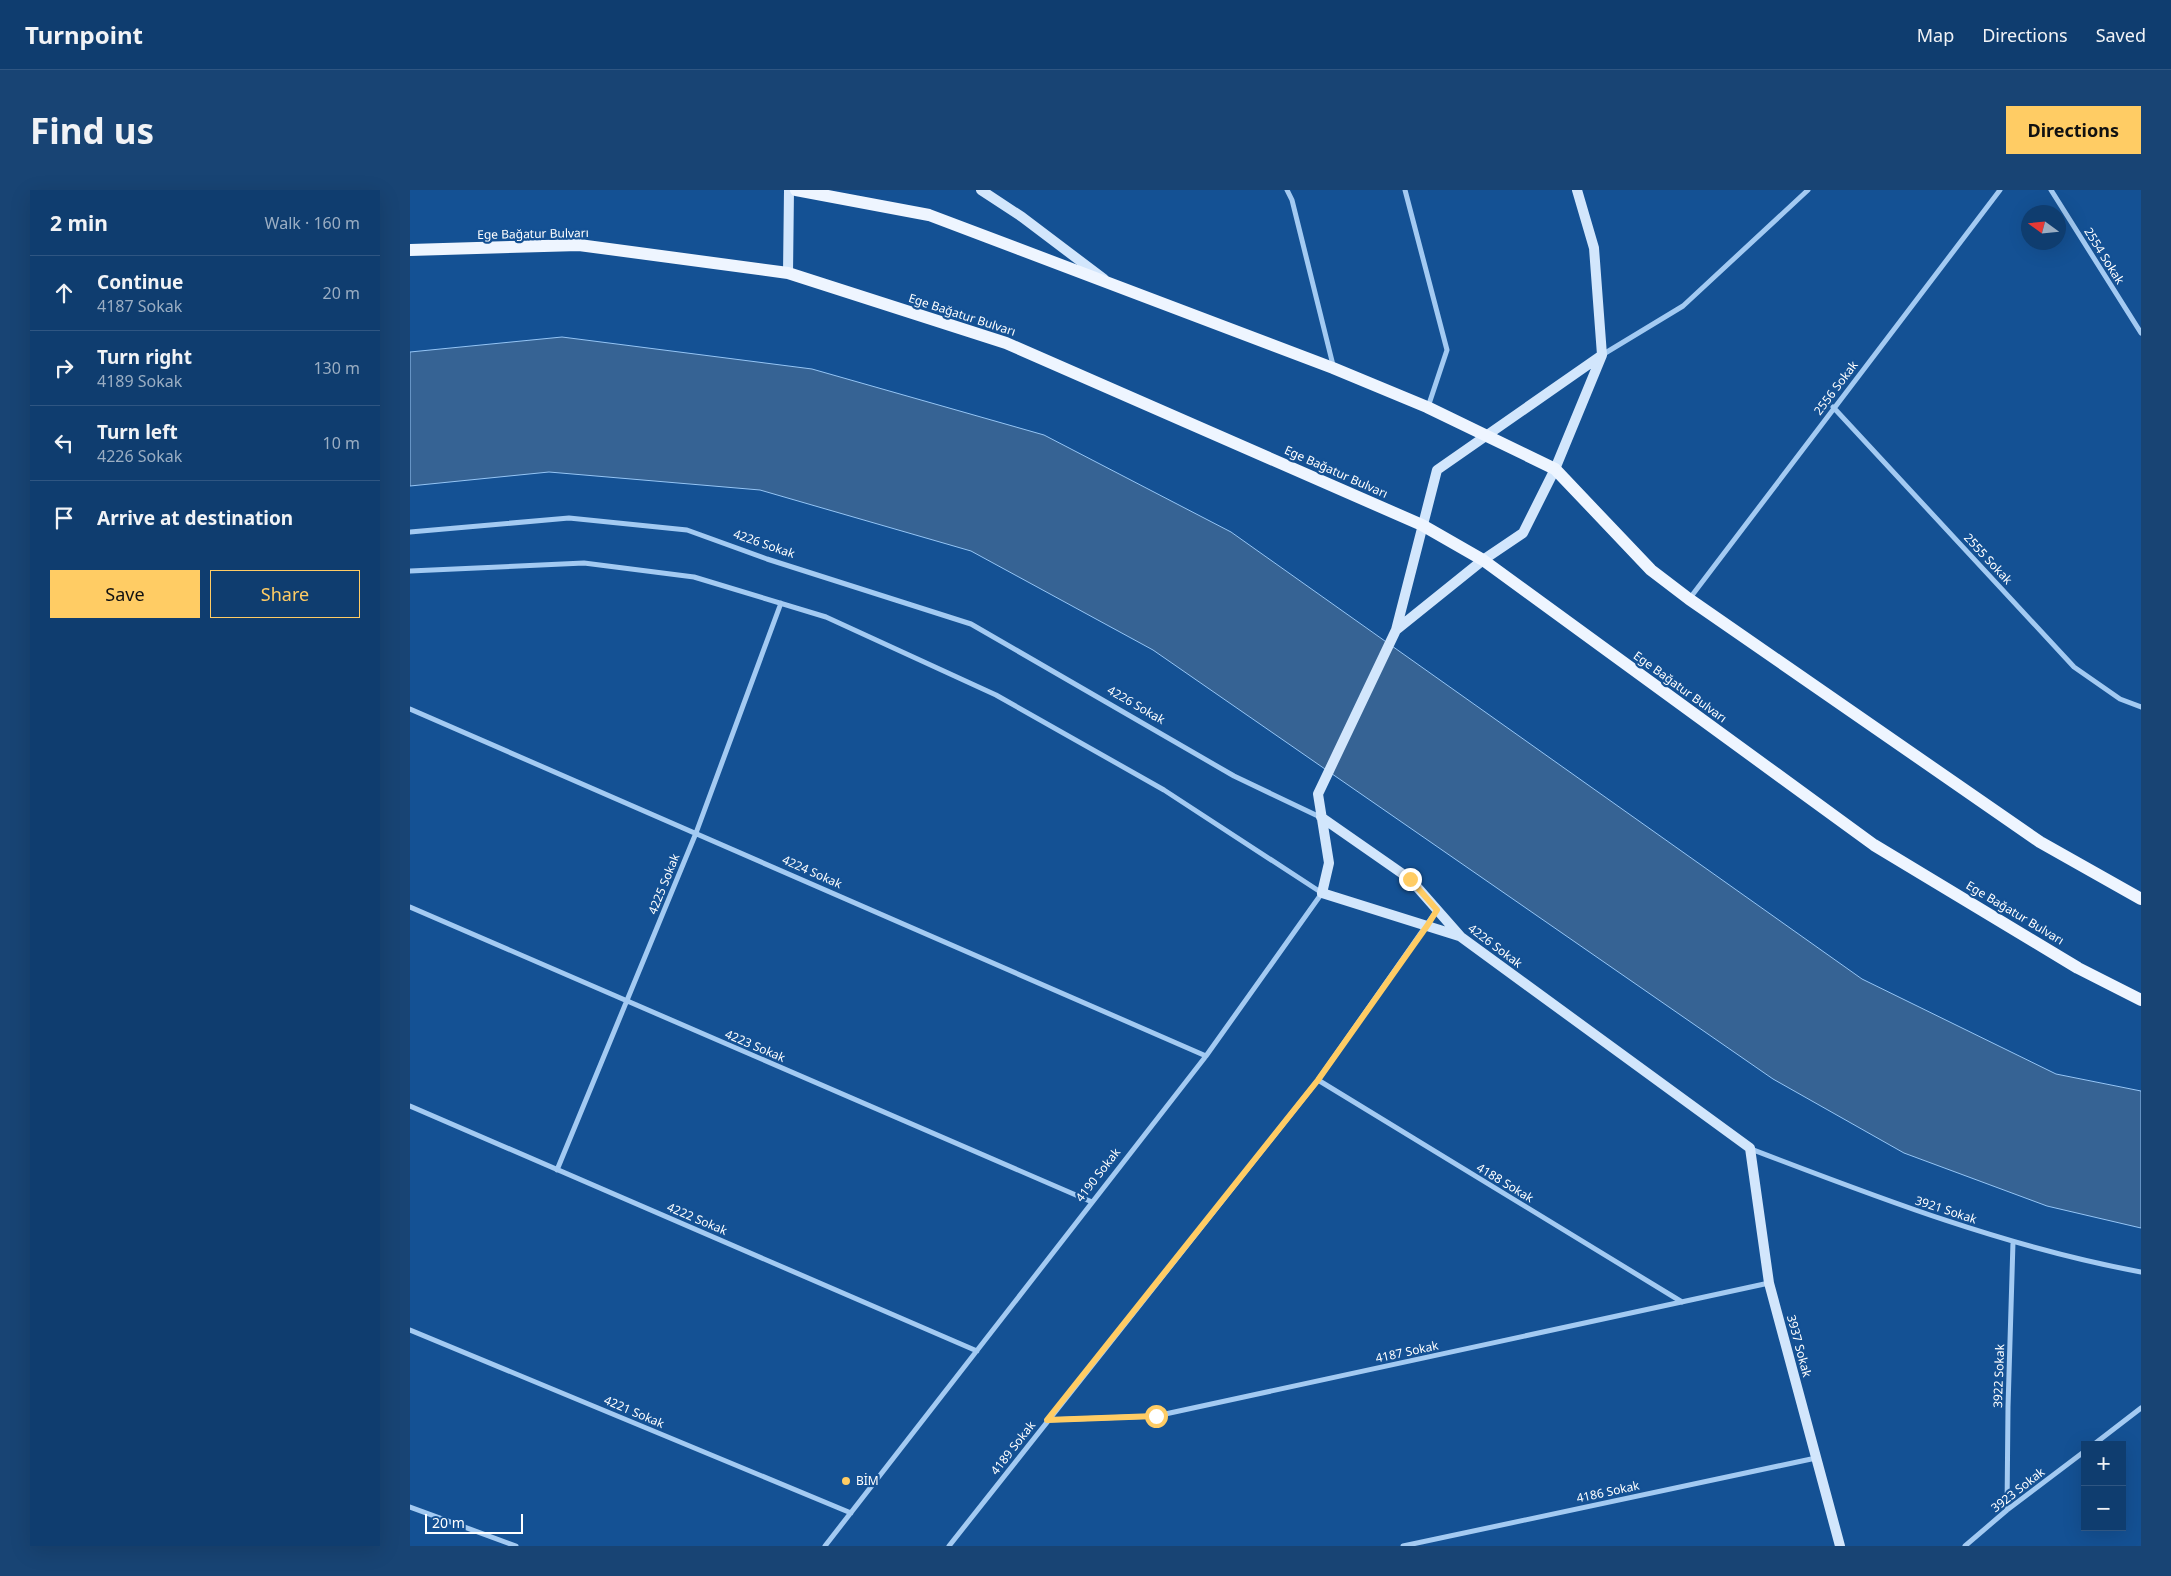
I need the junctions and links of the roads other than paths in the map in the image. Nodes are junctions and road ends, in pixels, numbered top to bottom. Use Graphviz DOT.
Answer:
graph roads {
  1 [pos="789,190"];
  2 [pos="796,190"];
  3 [pos="980,190"];
  4 [pos="1287,190"];
  5 [pos="1405,190"];
  6 [pos="1577,190"];
  7 [pos="1808,190"];
  8 [pos="2000,190"];
  9 [pos="2051,190"];
  10 [pos="410,250"];
  11 [pos="788,273"];
  12 [pos="1109,282"];
  13 [pos="2141,333"];
  14 [pos="1602,355"];
  15 [pos="1333,368"];
  16 [pos="1427,407"];
  17 [pos="1833,407"];
  18 [pos="1486,434"];
  19 [pos="1555,469"];
  20 [pos="1422,525"];
  21 [pos="410,532"];
  22 [pos="1483,560"];
  23 [pos="410,571"];
  24 [pos="1689,599"];
  25 [pos="781,603"];
  26 [pos="1396,630"];
  27 [pos="2141,707"];
  28 [pos="410,708"];
  29 [pos="1321,817"];
  30 [pos="696,833"];
  31 [pos="1322,893"];
  32 [pos="2141,899"];
  33 [pos="410,907"];
  34 [pos="1437,910"];
  35 [pos="1427,926"];
  36 [pos="1461,937"];
  37 [pos="2141,1000"];
  38 [pos="627,1002"];
  39 [pos="1206,1056"];
  40 [pos="1318,1080"];
  41 [pos="410,1106"];
  42 [pos="1750,1148"];
  43 [pos="557,1170"];
  44 [pos="1092,1202"];
  45 [pos="2014,1242"];
  46 [pos="2141,1272"];
  47 [pos="1769,1283"];
  48 [pos="1683,1302"];
  49 [pos="410,1330"];
  50 [pos="977,1351"];
  51 [pos="2141,1408"];
  52 [pos="1047,1420"];
  53 [pos="2098,1441"];
  54 [pos="2081,1454"];
  55 [pos="1816,1458"];
  56 [pos="410,1508"];
  57 [pos="2007,1510"];
  58 [pos="851,1513"];
  59 [pos="516,1546"];
  60 [pos="825,1546"];
  61 [pos="949,1546"];
  62 [pos="1403,1546"];
  63 [pos="1840,1546"];
  64 [pos="1965,1546"];
  1 -- 11 [label="main road"];
  2 -- 12 [label="main road"];
  3 -- 12 [label="main road"];
  4 -- 15 [label="street"];
  5 -- 16 [label="street"];
  6 -- 14 [label="main road"];
  7 -- 14 [label="street"];
  8 -- 17 [label="street, 2556 Sokak"];
  9 -- 13 [label="street, 2554 Sokak"];
  10 -- 11 [label="main road, Ege Bağatur Bulvarı"];
  11 -- 20 [label="main road, Ege Bağatur Bulvarı"];
  12 -- 15 [label="main road"];
  14 -- 18 [label="main road"];
  14 -- 19 [label="main road"];
  15 -- 16 [label="main road"];
  16 -- 18 [label="main road"];
  17 -- 24 [label="street, 2556 Sokak"];
  17 -- 27 [label="street, 2555 Sokak"];
  18 -- 19 [label="main road"];
  18 -- 20 [label="main road"];
  19 -- 22 [label="main road"];
  19 -- 24 [label="main road"];
  20 -- 22 [label="main road, Ege Bağatur Bulvarı"];
  20 -- 26 [label="main road"];
  21 -- 29 [label="street, 4226 Sokak"];
  22 -- 26 [label="main road"];
  22 -- 37 [label="main road, Ege Bağatur Bulvarı"];
  23 -- 25 [label="street"];
  24 -- 32 [label="main road"];
  25 -- 30 [label="street, 4225 Sokak"];
  25 -- 31 [label="street"];
  26 -- 29 [label="main road, 4190 Sokak"];
  28 -- 30 [label="street, 4224 Sokak"];
  29 -- 31 [label="main road, 4190 Sokak"];
  29 -- 34 [label="main road, 4226 Sokak"];
  30 -- 38 [label="street, 4225 Sokak"];
  30 -- 39 [label="street, 4224 Sokak"];
  31 -- 35 [label="main road"];
  31 -- 39 [label="street, 4190 Sokak"];
  33 -- 38 [label="street, 4223 Sokak"];
  34 -- 35 [label="street, 4189 Sokak"];
  34 -- 36 [label="main road, 4226 Sokak"];
  35 -- 36 [label="main road"];
  35 -- 40 [label="street, 4189 Sokak"];
  36 -- 42 [label="main road, 4226 Sokak"];
  38 -- 43 [label="street, 4225 Sokak"];
  38 -- 44 [label="street, 4223 Sokak"];
  39 -- 44 [label="street, 4190 Sokak"];
  40 -- 48 [label="street, 4188 Sokak"];
  40 -- 52 [label="street, 4189 Sokak"];
  41 -- 43 [label="street, 4222 Sokak"];
  42 -- 45 [label="street, 3921 Sokak"];
  42 -- 47 [label="main road, 3937 Sokak"];
  43 -- 50 [label="street, 4222 Sokak"];
  44 -- 50 [label="street, 4190 Sokak"];
  45 -- 46 [label="street, 3921 Sokak"];
  45 -- 57 [label="street, 3922 Sokak"];
  47 -- 48 [label="street, 4187 Sokak"];
  47 -- 55 [label="main road, 3937 Sokak"];
  48 -- 52 [label="street, 4187 Sokak"];
  49 -- 58 [label="street, 4221 Sokak"];
  50 -- 58 [label="street, 4190 Sokak"];
  51 -- 53 [label="street"];
  52 -- 61 [label="street, 4189 Sokak"];
  54 -- 57 [label="street, 3923 Sokak"];
  55 -- 62 [label="street, 4186 Sokak"];
  55 -- 63 [label="main road, 3937 Sokak"];
  56 -- 59 [label="street"];
  57 -- 64 [label="street, 3923 Sokak"];
  58 -- 60 [label="street, 4190 Sokak"];
}
